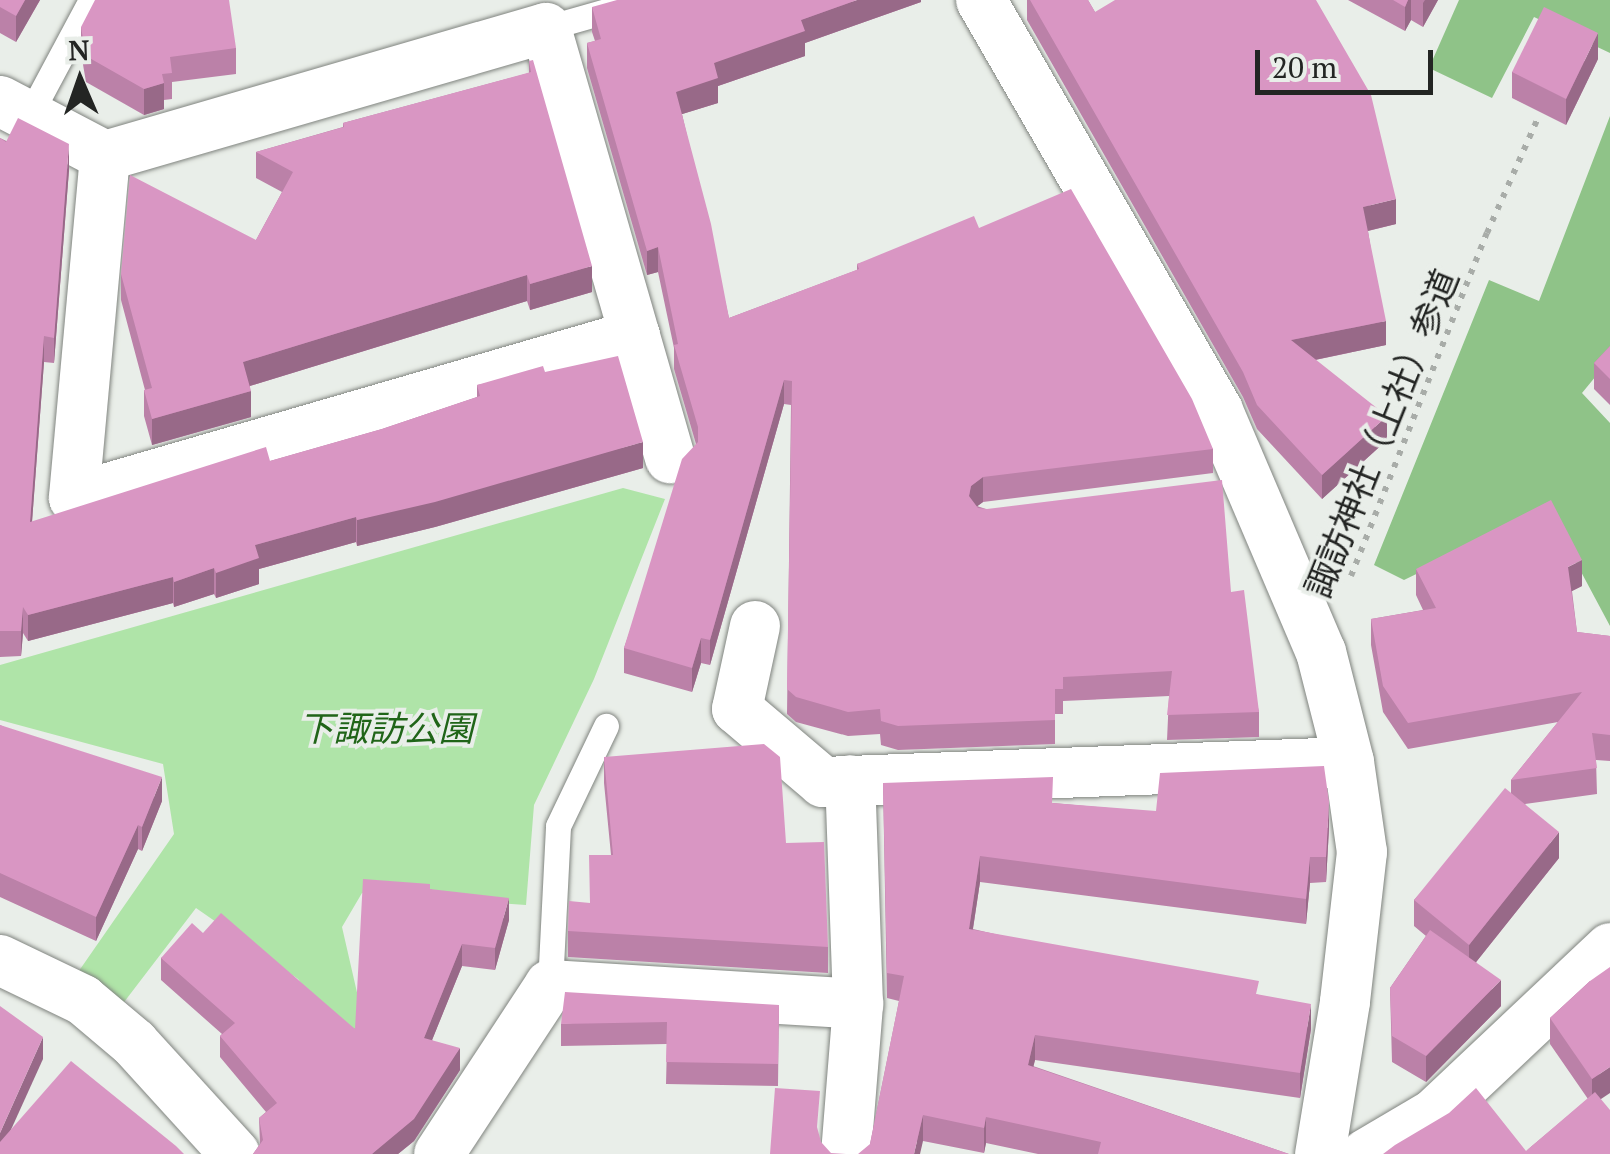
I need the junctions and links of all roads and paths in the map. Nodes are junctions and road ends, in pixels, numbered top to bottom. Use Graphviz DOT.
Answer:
graph roads {
  1 [pos="91,0"];
  2 [pos="645,0"];
  3 [pos="981,0"];
  4 [pos="546,28"];
  5 [pos="14,109"];
  6 [pos="1538,120"];
  7 [pos="105,156"];
  8 [pos="636,335"];
  9 [pos="670,459"];
  10 [pos="755,626"];
  11 [pos="1321,652"];
  12 [pos="606,726"];
  13 [pos="1349,762"];
  14 [pos="850,780"];
  15 [pos="1610,948"];
  16 [pos="0,960"];
  17 [pos="550,985"];
  18 [pos="858,1004"];
  19 [pos="235,1154"];
  20 [pos="439,1154"];
  21 [pos="846,1154"];
  22 [pos="1320,1154"];
  23 [pos="1366,1154"];
  1 -- 5 [label="lane"];
  2 -- 4 [label="lane"];
  3 -- 11 [label="street"];
  4 -- 7 [label="street"];
  4 -- 8 [label="street"];
  5 -- 7 [label="street"];
  6 -- 11 [label="path, 諏訪神社（上社）参道"];
  7 -- 8 [label="street"];
  8 -- 9 [label="street"];
  10 -- 14 [label="street"];
  11 -- 13 [label="street"];
  12 -- 17 [label="lane"];
  13 -- 14 [label="street"];
  13 -- 22 [label="street"];
  14 -- 18 [label="street"];
  15 -- 23 [label="street"];
  16 -- 19 [label="street"];
  17 -- 18 [label="street"];
  17 -- 20 [label="street"];
  18 -- 21 [label="street"];
}
